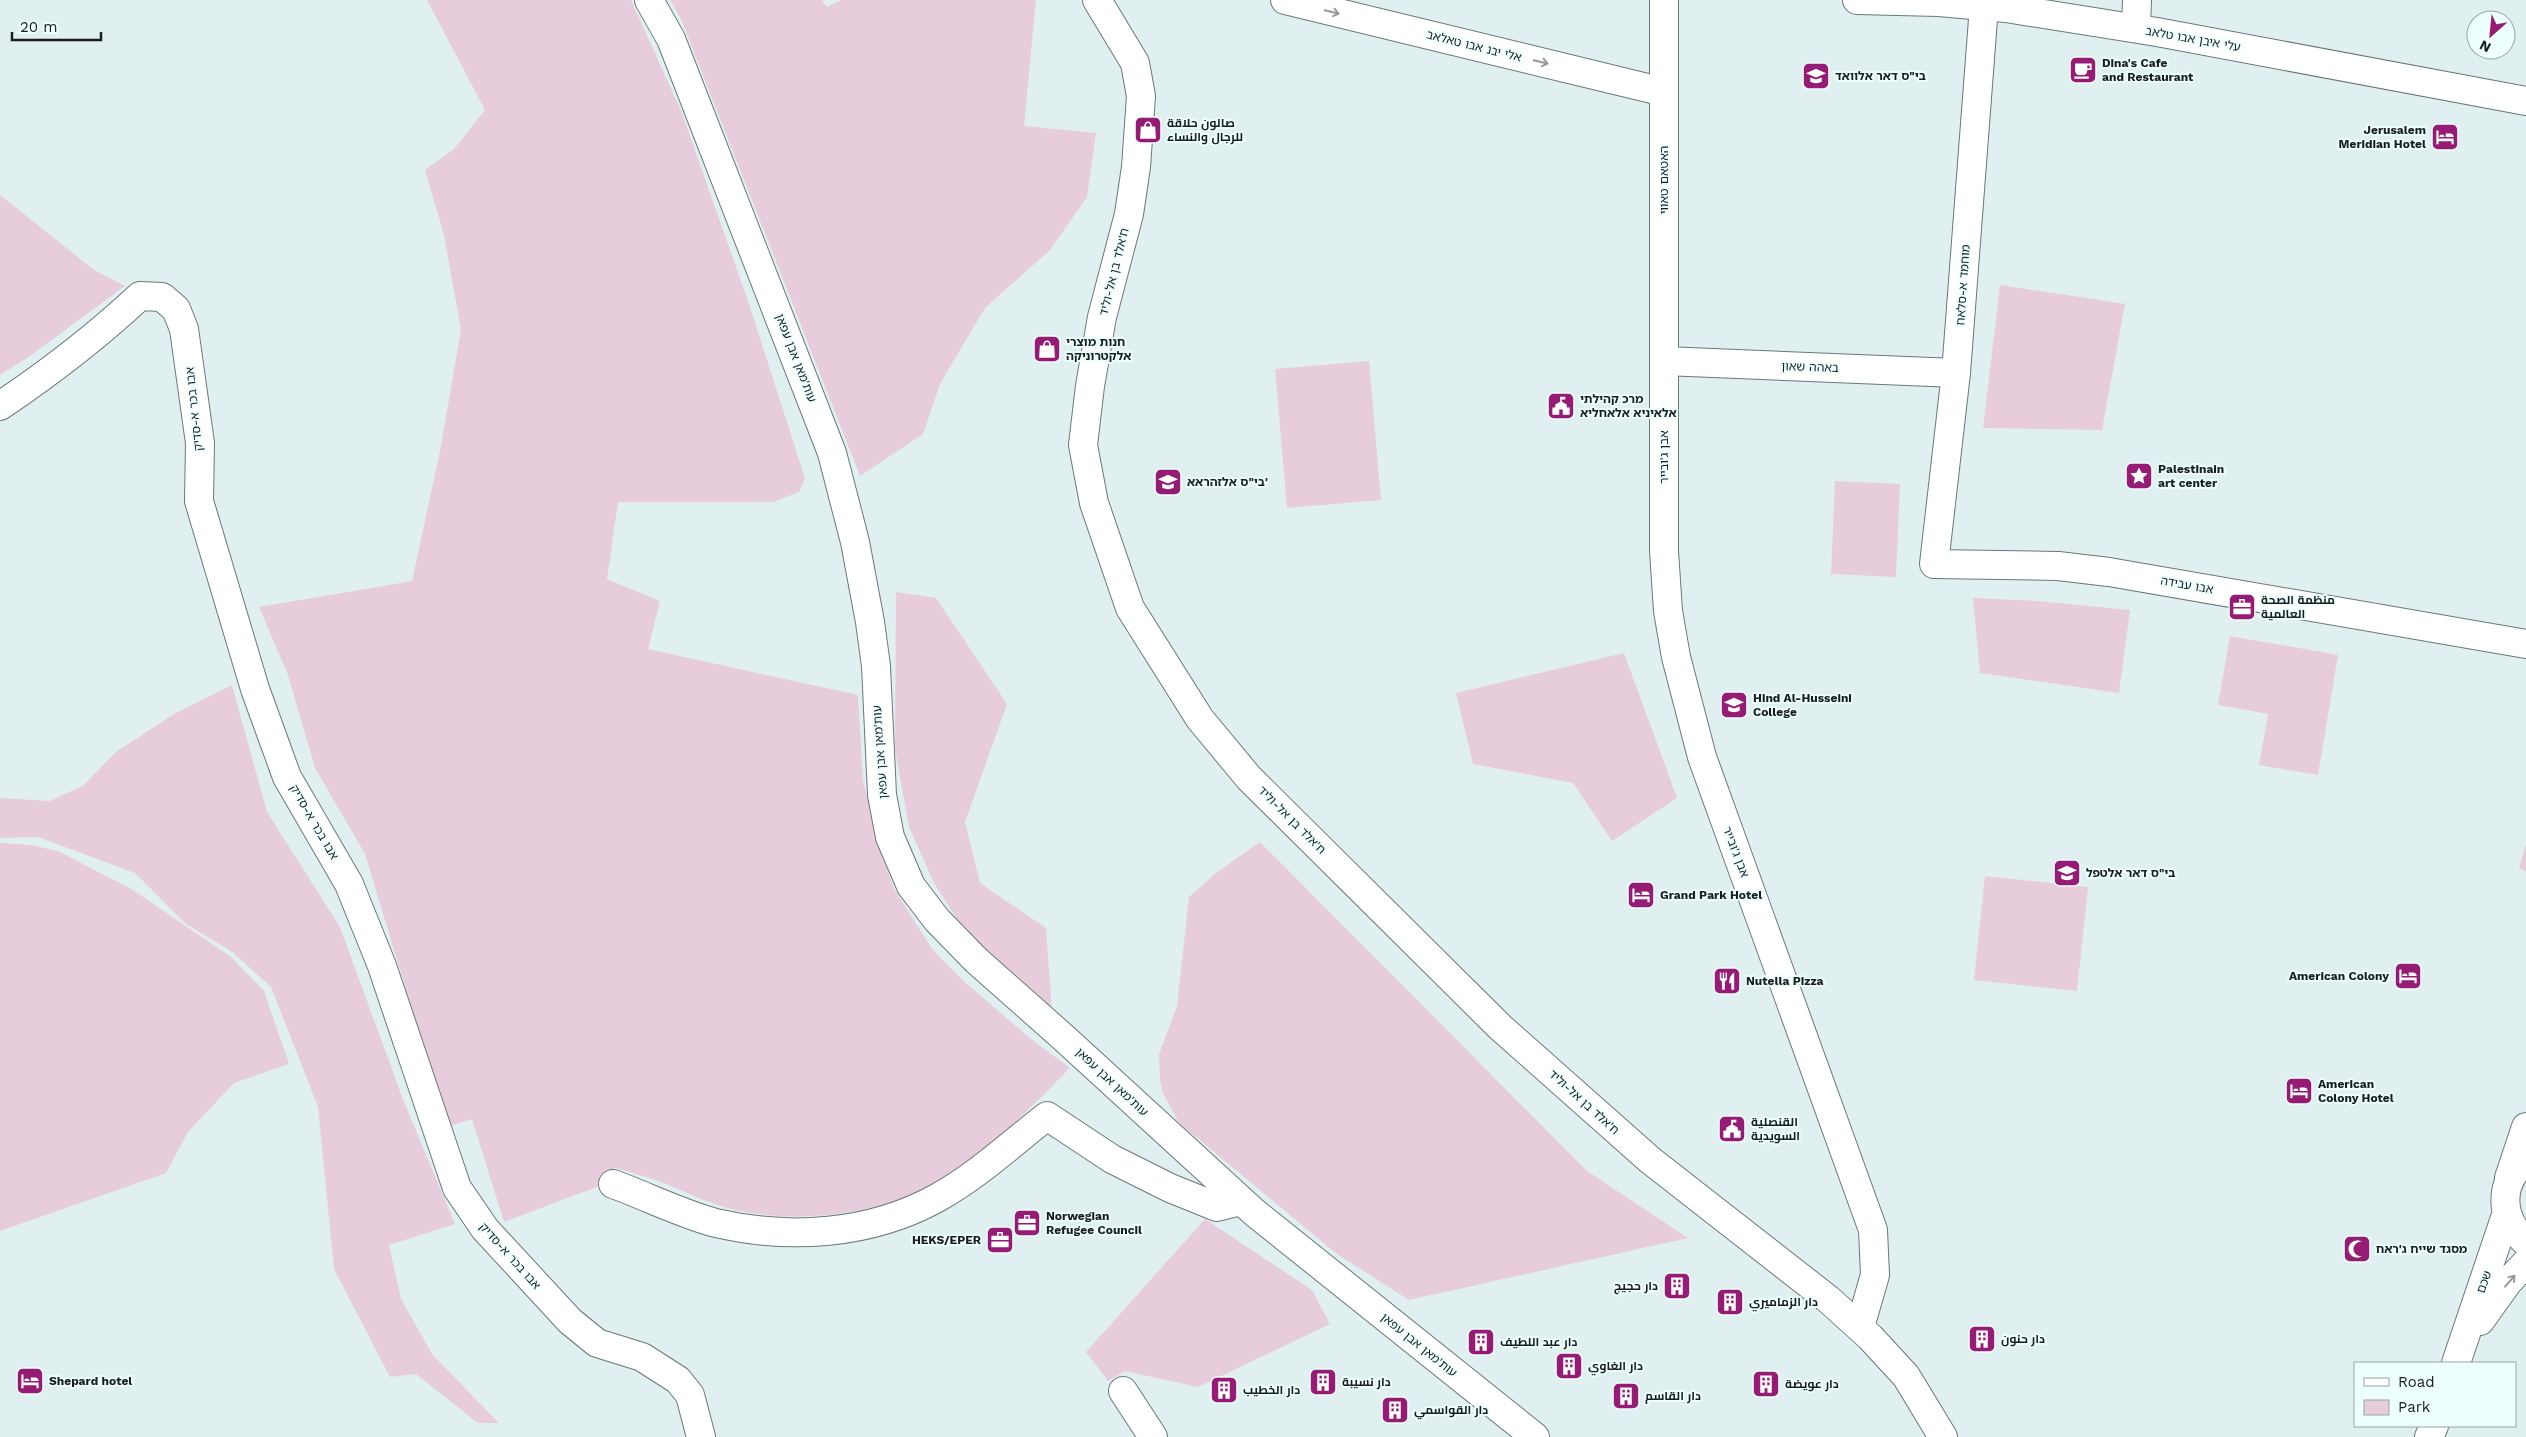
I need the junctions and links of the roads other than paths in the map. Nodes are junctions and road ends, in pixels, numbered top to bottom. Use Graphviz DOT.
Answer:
graph roads {
  1 [pos="649,0"];
  2 [pos="1097,0"];
  3 [pos="1285,0"];
  4 [pos="1664,0"];
  5 [pos="1857,0"];
  6 [pos="2137,0"];
  7 [pos="1984,6"];
  8 [pos="2136,28"];
  9 [pos="1664,92"];
  10 [pos="2526,102"];
  11 [pos="1664,361"];
  12 [pos="1956,373"];
  13 [pos="0,406"];
  14 [pos="1934,564"];
  15 [pos="2526,644"];
  16 [pos="2526,1127"];
  17 [pos="2526,1160"];
  18 [pos="2508,1181"];
  19 [pos="613,1184"];
  20 [pos="1242,1201"];
  21 [pos="2506,1216"];
  22 [pos="2526,1242"];
  23 [pos="2526,1263"];
  24 [pos="1860,1327"];
  25 [pos="2459,1356"];
  26 [pos="1123,1391"];
  27 [pos="701,1437"];
  28 [pos="1153,1437"];
  29 [pos="1535,1437"];
  30 [pos="1943,1437"];
  1 -- 20 [label="street, עות'מאן אבן עפאן"];
  2 -- 24 [label="street, ח'אלד בן אל-וליד"];
  3 -- 9 [label="street, אלי יבנ אבו טאלאב, one-way"];
  4 -- 9 [label="street, האטאם טאווי"];
  5 -- 7 [label="street, עלי איבן אבו טלאב"];
  6 -- 8 [label="street"];
  7 -- 8 [label="street, עלי איבן אבו טלאב"];
  7 -- 12 [label="street, מוחמד א-סלאח"];
  8 -- 10 [label="street, עלי איבן אבו טלאב"];
  9 -- 11 [label="street, האטאם טאווי"];
  11 -- 12 [label="street, באהה שאון"];
  11 -- 24 [label="street, אבן ג'ובייר"];
  12 -- 14 [label="street, מוחמד א-סלאח"];
  13 -- 27 [label="street, אבו בכר א-סדיק"];
  14 -- 15 [label="street, אבו עבידה"];
  16 -- 18 [label="street"];
  17 -- 18 [label="street"];
  18 -- 21 [label="street"];
  19 -- 20 [label="street"];
  20 -- 29 [label="street, עות'מאן אבן עפאן"];
  21 -- 22 [label="street"];
  21 -- 25 [label="street, שכם"];
  25 -- 23 [label="street, שכם, one-way"];
  24 -- 30 [label="street, ח'אלד בן אל-וליד"];
  26 -- 28 [label="street"];
}
